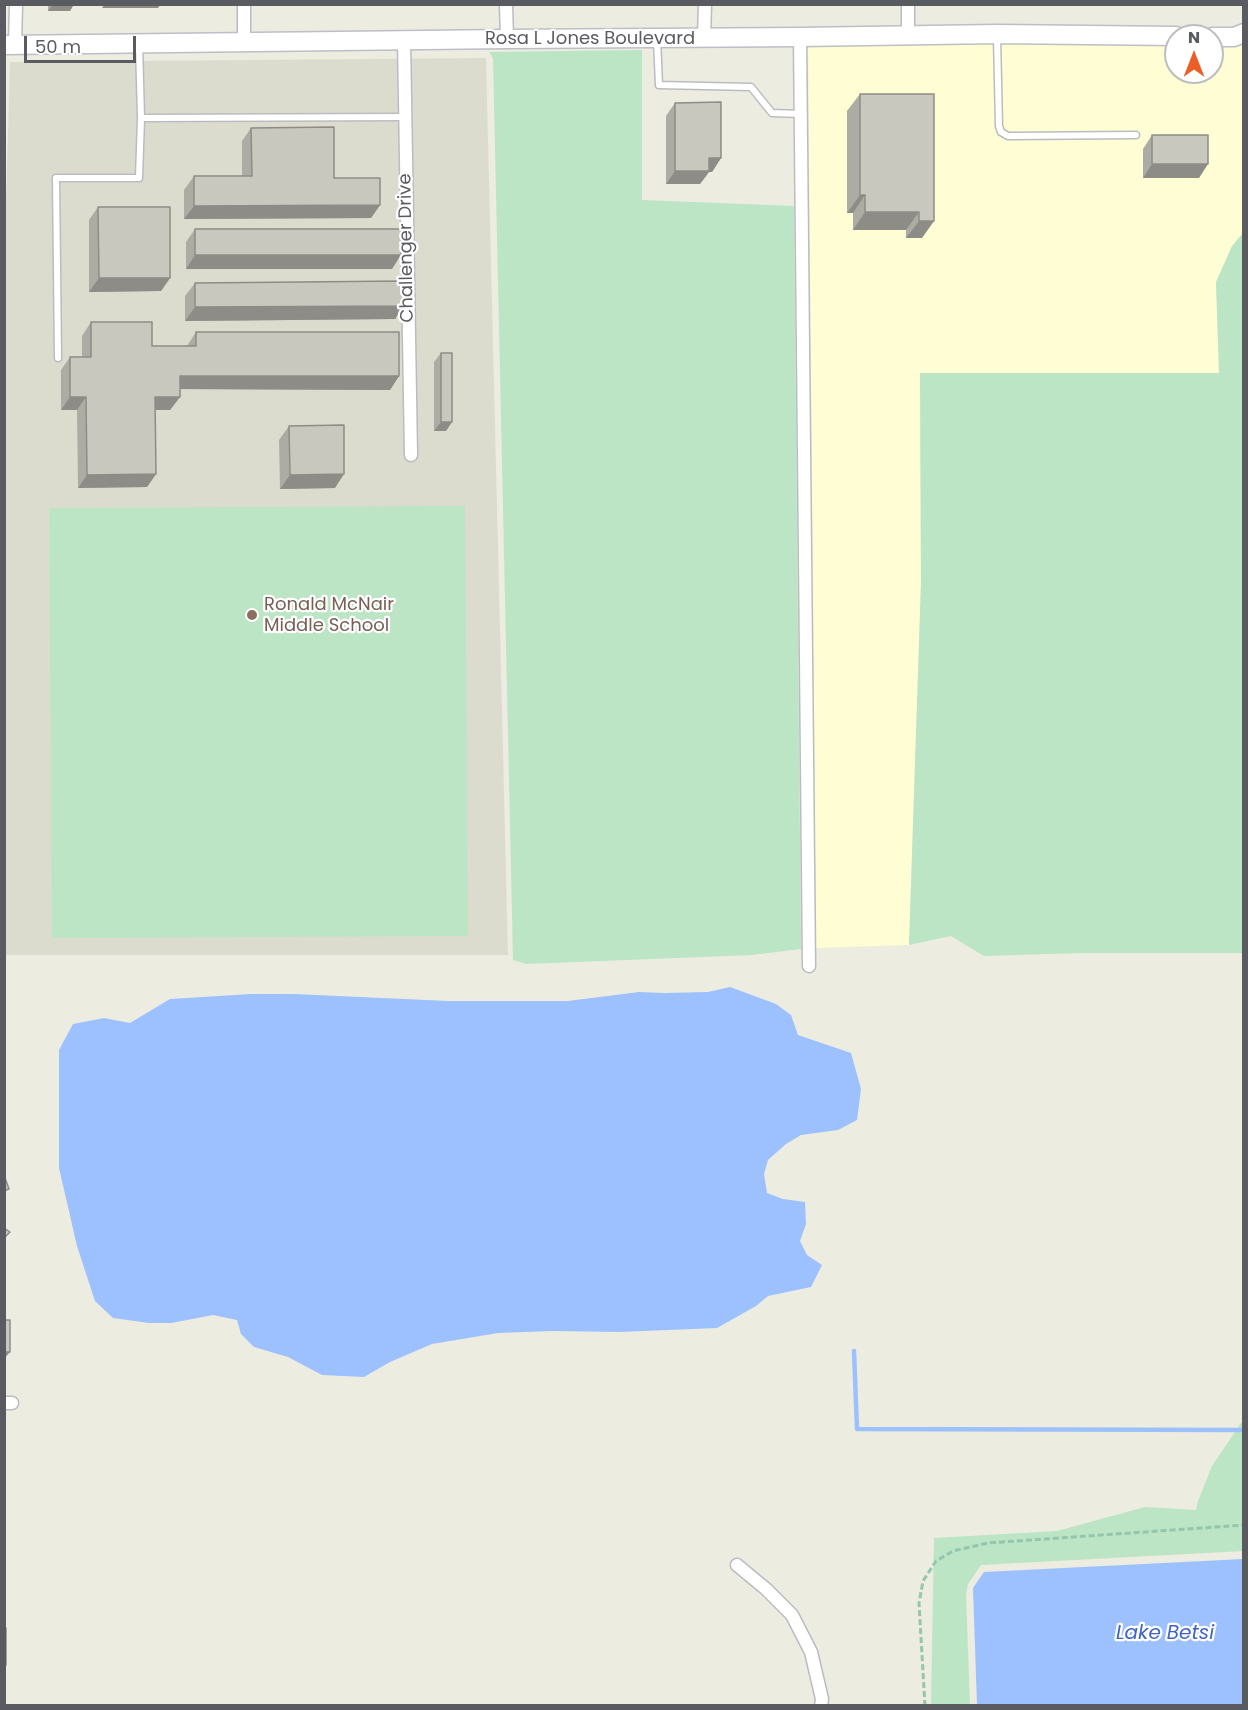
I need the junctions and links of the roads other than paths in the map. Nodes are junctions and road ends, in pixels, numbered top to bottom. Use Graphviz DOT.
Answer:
graph roads {
  1 [pos="16,4"];
  2 [pos="244,4"];
  3 [pos="507,4"];
  4 [pos="705,4"];
  5 [pos="908,4"];
  6 [pos="1244,33"];
  7 [pos="997,34"];
  8 [pos="908,35"];
  9 [pos="1164,36"];
  10 [pos="800,37"];
  11 [pos="1224,37"];
  12 [pos="657,38"];
  13 [pos="704,38"];
  14 [pos="507,39"];
  15 [pos="404,40"];
  16 [pos="244,43"];
  17 [pos="139,44"];
  18 [pos="10,45"];
  19 [pos="801,114"];
  20 [pos="405,117"];
  21 [pos="141,118"];
  22 [pos="1136,135"];
  23 [pos="58,358"];
  24 [pos="411,455"];
  25 [pos="808,966"];
  26 [pos="737,1565"];
  27 [pos="821,1706"];
  1 -- 18 [label="street"];
  2 -- 16 [label="street"];
  3 -- 14 [label="street"];
  4 -- 13 [label="street"];
  5 -- 8 [label="street"];
  6 -- 11 [label="street"];
  7 -- 8 [label="street, Rosa L Jones Boulevard"];
  7 -- 9 [label="street, Rosa L Jones Boulevard"];
  7 -- 22 [label="lane"];
  8 -- 10 [label="street, Rosa L Jones Boulevard"];
  10 -- 13 [label="street, Rosa L Jones Boulevard"];
  10 -- 19 [label="street"];
  12 -- 13 [label="street, Rosa L Jones Boulevard"];
  12 -- 14 [label="street, Rosa L Jones Boulevard"];
  12 -- 19 [label="lane"];
  14 -- 15 [label="street, Rosa L Jones Boulevard"];
  15 -- 16 [label="street, Rosa L Jones Boulevard"];
  15 -- 20 [label="street, Challenger Drive"];
  16 -- 17 [label="street, Rosa L Jones Boulevard"];
  17 -- 18 [label="street, Rosa L Jones Boulevard"];
  17 -- 21 [label="lane"];
  19 -- 25 [label="street"];
  20 -- 21 [label="lane"];
  20 -- 24 [label="street, Challenger Drive"];
  21 -- 23 [label="lane"];
  26 -- 27 [label="street"];
}
